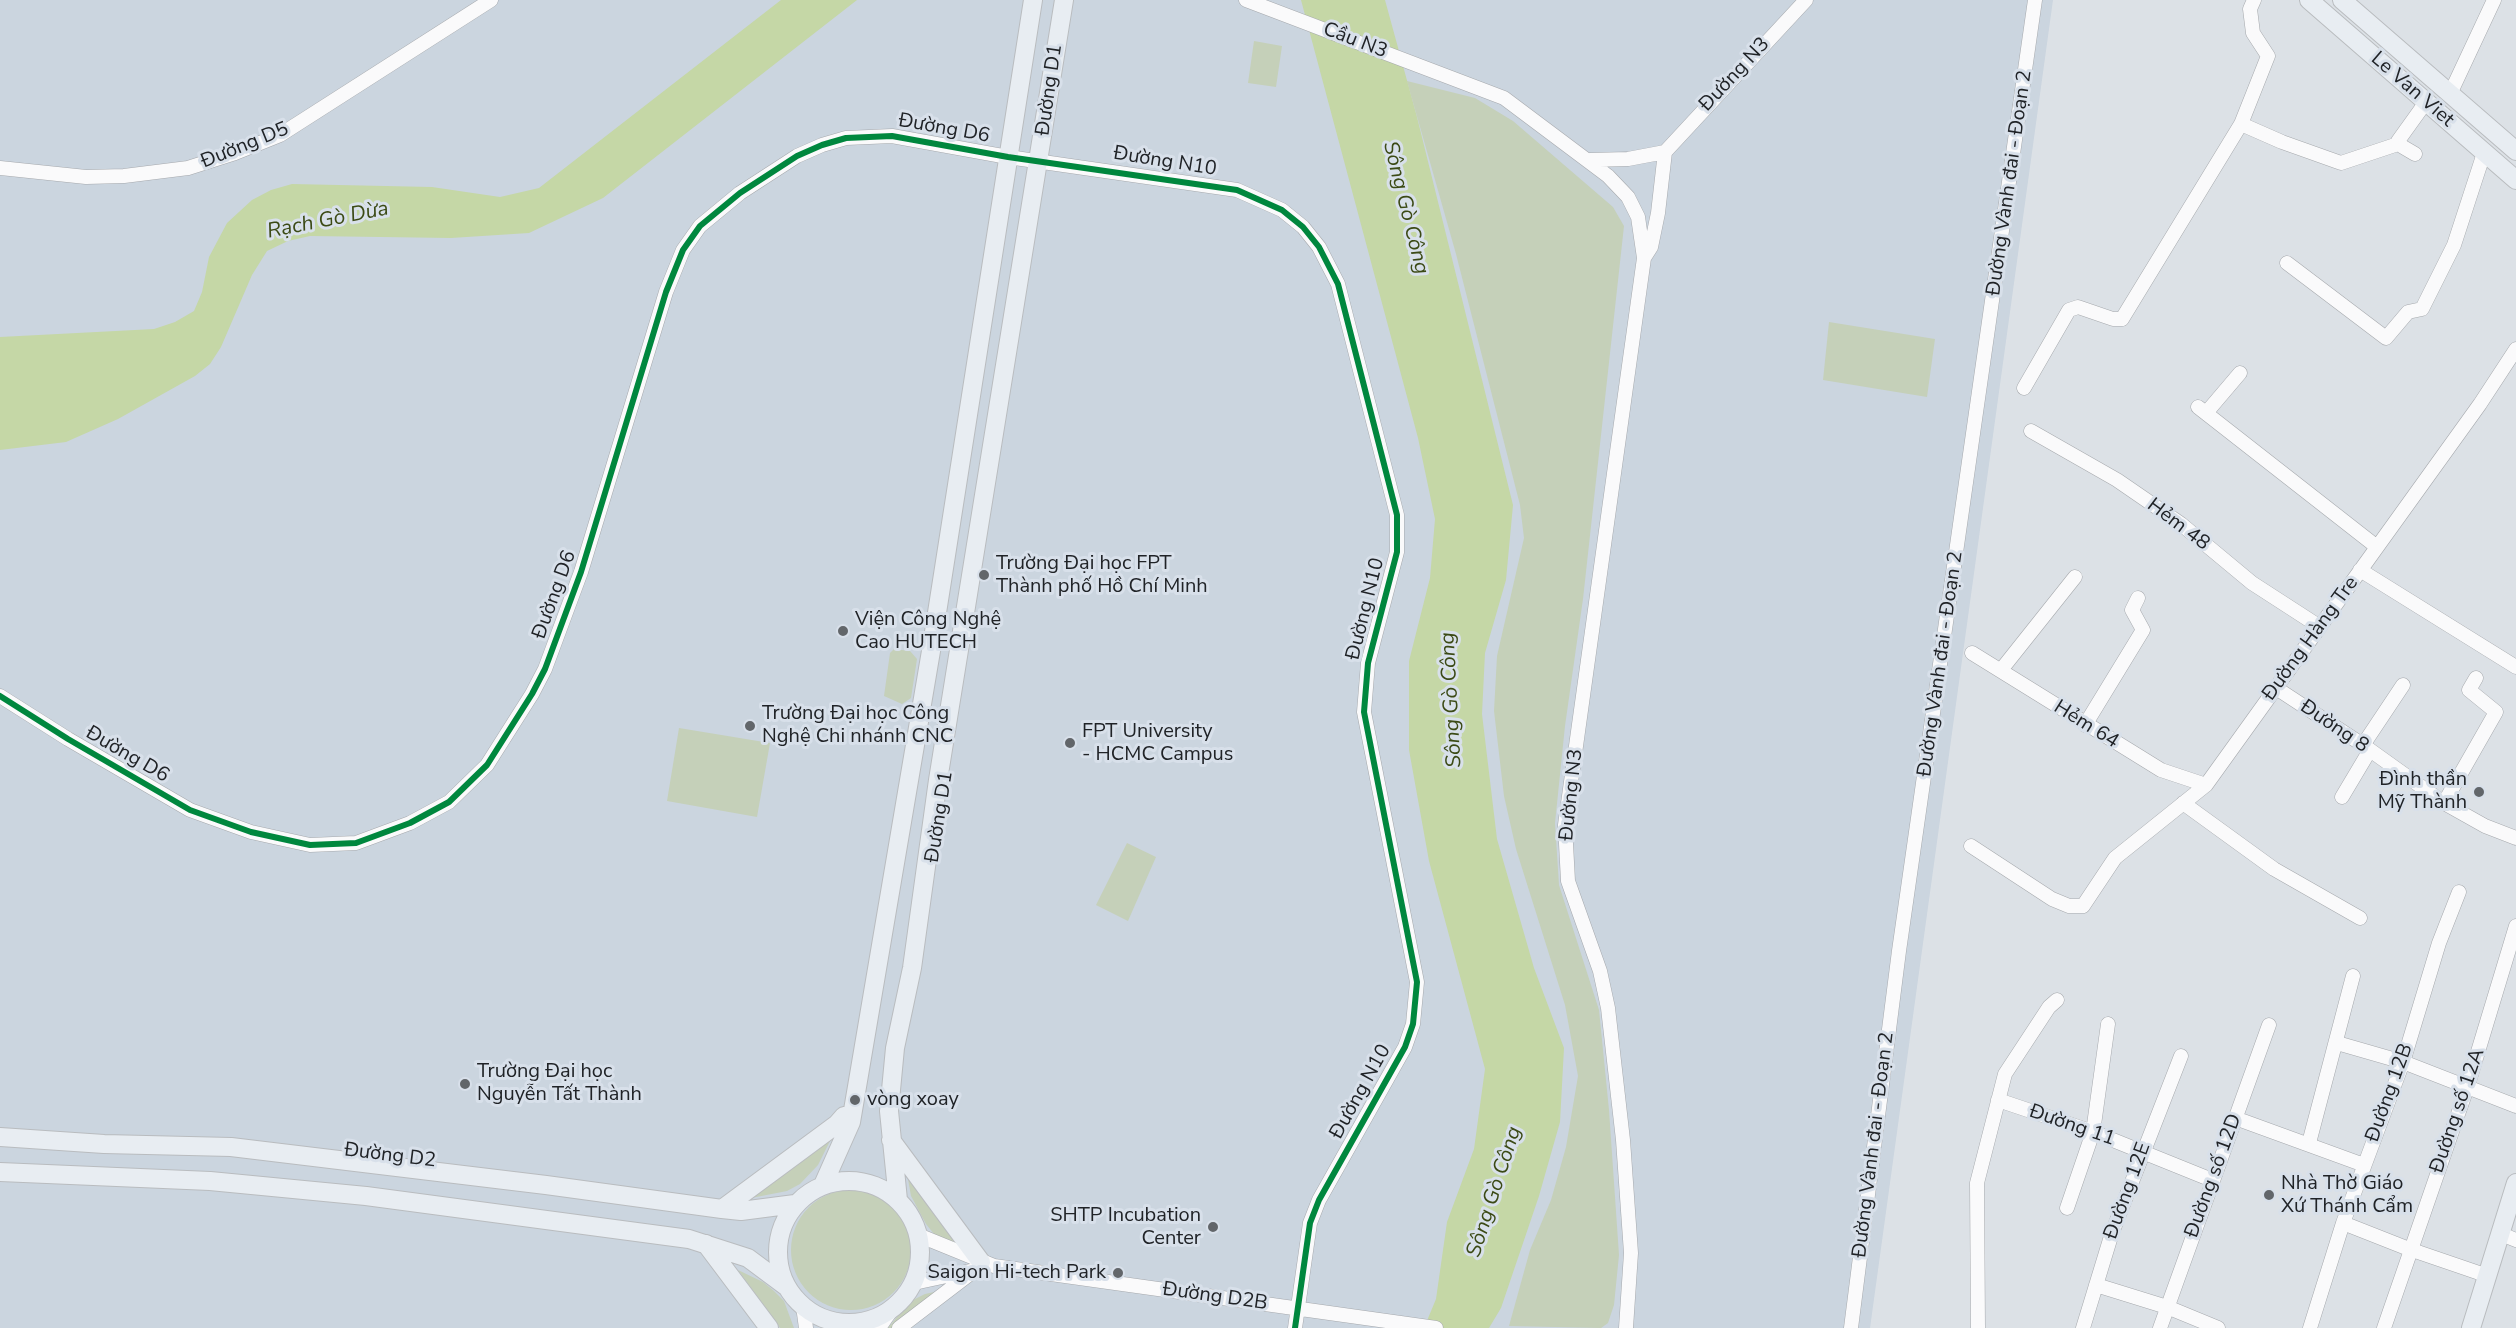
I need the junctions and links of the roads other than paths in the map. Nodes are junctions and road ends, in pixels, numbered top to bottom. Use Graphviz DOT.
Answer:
graph roads {
  1 [pos="490,0"];
  2 [pos="1024,0"];
  3 [pos="1034,0"];
  4 [pos="1064,0"];
  5 [pos="1246,0"];
  6 [pos="1806,0"];
  7 [pos="2035,0"];
  8 [pos="2254,0"];
  9 [pos="2308,0"];
  10 [pos="2342,0"];
  11 [pos="2490,1"];
  12 [pos="1417,64"];
  13 [pos="2450,94"];
  14 [pos="1017,102"];
  15 [pos="2426,102"];
  16 [pos="2241,124"];
  17 [pos="2398,144"];
  18 [pos="2516,151"];
  19 [pos="1665,152"];
  20 [pos="2484,153"];
  21 [pos="2415,154"];
  22 [pos="1008,157"];
  23 [pos="1590,160"];
  24 [pos="1040,161"];
  25 [pos="0,168"];
  26 [pos="2516,180"];
  27 [pos="1644,258"];
  28 [pos="2288,263"];
  29 [pos="2516,350"];
  30 [pos="2240,373"];
  31 [pos="2024,388"];
  32 [pos="2031,431"];
  33 [pos="2377,547"];
  34 [pos="944,568"];
  35 [pos="2361,570"];
  36 [pos="971,572"];
  37 [pos="2075,577"];
  38 [pos="2138,598"];
  39 [pos="2320,627"];
  40 [pos="1972,653"];
  41 [pos="2516,667"];
  42 [pos="2001,670"];
  43 [pos="2476,678"];
  44 [pos="2403,685"];
  45 [pos="2276,688"];
  46 [pos="0,696"];
  47 [pos="2085,725"];
  48 [pos="2366,748"];
  49 [pos="2206,785"];
  50 [pos="2342,797"];
  51 [pos="2183,803"];
  52 [pos="2444,803"];
  53 [pos="2516,838"];
  54 [pos="1971,846"];
  55 [pos="2459,892"];
  56 [pos="888,910"];
  57 [pos="2360,918"];
  58 [pos="2516,926"];
  59 [pos="2353,976"];
  60 [pos="2056,1000"];
  61 [pos="2108,1024"];
  62 [pos="2269,1025"];
  63 [pos="2337,1043"];
  64 [pos="2181,1056"];
  65 [pos="2403,1062"];
  66 [pos="2467,1088"];
  67 [pos="1998,1101"];
  68 [pos="2516,1106"];
  69 [pos="846,1108"];
  70 [pos="2235,1118"];
  71 [pos="0,1128"];
  72 [pos="2093,1132"];
  73 [pos="844,1136"];
  74 [pos="0,1137"];
  75 [pos="890,1139"];
  76 [pos="2309,1143"];
  77 [pos="104,1144"];
  78 [pos="153,1145"];
  79 [pos="2142,1151"];
  80 [pos="2364,1165"];
  81 [pos="0,1172"];
  82 [pos="105,1176"];
  83 [pos="153,1178"];
  84 [pos="2212,1180"];
  85 [pos="0,1181"];
  86 [pos="2516,1183"];
  87 [pos="823,1185"];
  88 [pos="898,1200"];
  89 [pos="795,1204"];
  90 [pos="2067,1208"];
  91 [pos="722,1209"];
  92 [pos="2343,1223"];
  93 [pos="918,1235"];
  94 [pos="2509,1237"];
  95 [pos="706,1244"];
  96 [pos="2409,1249"];
  97 [pos="984,1266"];
  98 [pos="2488,1276"];
  99 [pos="914,1283"];
  100 [pos="2096,1285"];
  101 [pos="787,1287"];
  102 [pos="802,1306"];
  103 [pos="2167,1307"];
  104 [pos="892,1309"];
  105 [pos="1297,1309"];
  106 [pos="769,1328"];
  107 [pos="806,1328"];
  108 [pos="879,1328"];
  109 [pos="899,1328"];
  110 [pos="1295,1328"];
  111 [pos="1436,1328"];
  112 [pos="1626,1328"];
  113 [pos="1851,1328"];
  114 [pos="1978,1328"];
  115 [pos="2083,1328"];
  116 [pos="2160,1328"];
  117 [pos="2218,1328"];
  118 [pos="2310,1328"];
  119 [pos="2384,1328"];
  120 [pos="2471,1328"];
  1 -- 25 [label="street, Đường D5"];
  2 -- 14 [label="main road, Đường D1"];
  3 -- 14 [label="main road, Đường D1"];
  4 -- 24 [label="main road, Đường D1"];
  5 -- 12 [label="street, Cầu N3"];
  6 -- 19 [label="street, Đường N3"];
  7 -- 113 [label="street, Đường Vành đai - Đoạn 2"];
  8 -- 16 [label="street"];
  9 -- 15 [label="main road, Le Van Viet"];
  10 -- 13 [label="main road, Le Van Viet"];
  11 -- 13 [label="street"];
  12 -- 23 [label="street, Đường N3"];
  13 -- 18 [label="main road, Le Van Viet"];
  14 -- 22 [label="main road, Đường D1"];
  15 -- 17 [label="street"];
  15 -- 20 [label="main road, Le Van Viet"];
  16 -- 17 [label="street"];
  16 -- 31 [label="street"];
  17 -- 21 [label="street"];
  19 -- 23 [label="street"];
  19 -- 27 [label="street, Đường N3"];
  20 -- 26 [label="main road, Le Van Viet"];
  20 -- 28 [label="street"];
  22 -- 24 [label="street, Đường N10"];
  22 -- 34 [label="main road, Đường D1"];
  22 -- 46 [label="street, Đường D6"];
  23 -- 27 [label="street, Đường N3"];
  24 -- 36 [label="main road, Đường D1"];
  24 -- 105 [label="street, Đường N10"];
  27 -- 112 [label="street, Đường N3"];
  29 -- 33 [label="street, Đường Hàng Tre"];
  30 -- 33 [label="street"];
  32 -- 39 [label="street, Hẻm 48"];
  33 -- 35 [label="street, Đường Hàng Tre"];
  34 -- 36 [label="main road"];
  34 -- 56 [label="main road, Đường D1"];
  35 -- 39 [label="street, Đường Hàng Tre"];
  35 -- 41 [label="street"];
  36 -- 75 [label="main road, Đường D1"];
  37 -- 42 [label="street"];
  38 -- 47 [label="street"];
  39 -- 45 [label="street, Đường Hàng Tre"];
  40 -- 42 [label="street, Hẻm 64"];
  42 -- 47 [label="street, Hẻm 64"];
  43 -- 52 [label="street"];
  44 -- 48 [label="street"];
  45 -- 48 [label="street, Đường 8"];
  45 -- 49 [label="street, Đường Hàng Tre"];
  47 -- 49 [label="street, Hẻm 64"];
  48 -- 50 [label="street"];
  48 -- 52 [label="street, Đường 8"];
  49 -- 51 [label="street, Đường Hàng Tre"];
  51 -- 54 [label="street, Đường Hàng Tre"];
  51 -- 57 [label="street"];
  52 -- 53 [label="street, Đường 8"];
  55 -- 65 [label="street, Đường 12B"];
  56 -- 69 [label="main road, Đường D1"];
  56 -- 73 [label="main road, Đường D1"];
  58 -- 66 [label="street, Đường số 12A"];
  59 -- 63 [label="street"];
  60 -- 67 [label="street"];
  61 -- 72 [label="street"];
  62 -- 70 [label="street, Đường số 12D"];
  63 -- 65 [label="street"];
  63 -- 76 [label="street"];
  64 -- 79 [label="street, Đường 12E"];
  65 -- 66 [label="street"];
  65 -- 80 [label="street, Đường 12B"];
  66 -- 68 [label="street"];
  66 -- 96 [label="street, Đường số 12A"];
  67 -- 72 [label="street, Đường 11"];
  67 -- 114 [label="street"];
  69 -- 73 [label="main road, Đường D1"];
  69 -- 91 [label="main road"];
  70 -- 76 [label="street"];
  70 -- 84 [label="street, Đường số 12D"];
  71 -- 77 [label="main road, Đường D2"];
  72 -- 79 [label="street, Đường 11"];
  72 -- 90 [label="street"];
  73 -- 87 [label="main road, Đường D1"];
  74 -- 77 [label="main road, Đường D2"];
  75 -- 88 [label="main road, Đường D1"];
  75 -- 97 [label="main road"];
  76 -- 80 [label="street"];
  77 -- 78 [label="main road, Đường D2"];
  78 -- 83 [label="main road"];
  78 -- 91 [label="main road, Đường D2"];
  79 -- 84 [label="street, Đường 11"];
  79 -- 100 [label="street, Đường 12E"];
  80 -- 92 [label="street, Đường 12B"];
  81 -- 82 [label="main road"];
  82 -- 83 [label="main road"];
  82 -- 85 [label="main road"];
  83 -- 95 [label="main road"];
  84 -- 103 [label="street, Đường số 12D"];
  86 -- 94 [label="main road"];
  87 -- 88 [label="main road"];
  87 -- 89 [label="main road"];
  88 -- 93 [label="main road"];
  89 -- 91 [label="main road, Đường D2"];
  89 -- 101 [label="main road"];
  92 -- 96 [label="street"];
  92 -- 118 [label="street, Đường 12B"];
  93 -- 97 [label="street, Đường D2B"];
  93 -- 99 [label="main road"];
  94 -- 98 [label="main road"];
  95 -- 101 [label="main road"];
  95 -- 106 [label="main road"];
  96 -- 98 [label="street"];
  96 -- 119 [label="street, Đường số 12A"];
  97 -- 99 [label="street, Đường D2B"];
  97 -- 105 [label="street, Đường D2B"];
  97 -- 109 [label="street"];
  98 -- 120 [label="main road"];
  99 -- 104 [label="main road"];
  100 -- 103 [label="street"];
  100 -- 115 [label="street, Đường 12E"];
  101 -- 102 [label="main road"];
  102 -- 104 [label="main road"];
  102 -- 107 [label="street"];
  103 -- 116 [label="street, Đường số 12D"];
  103 -- 117 [label="street"];
  104 -- 108 [label="street"];
  105 -- 110 [label="street, Đường N10"];
  105 -- 111 [label="street, Đường D2B"];
}
